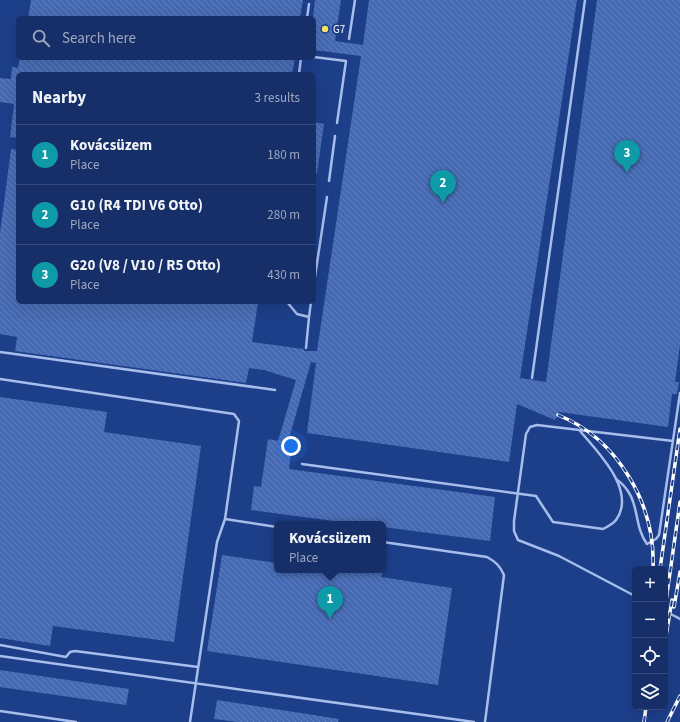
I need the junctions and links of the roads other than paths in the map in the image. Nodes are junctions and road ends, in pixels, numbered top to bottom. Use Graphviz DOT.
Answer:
graph roads {
  1 [pos="355,0"];
  2 [pos="585,0"];
  3 [pos="309,4"];
  4 [pos="307,16"];
  5 [pos="349,39"];
  6 [pos="316,57"];
  7 [pos="301,60"];
  8 [pos="299,72"];
  9 [pos="337,123"];
  10 [pos="335,136"];
  11 [pos="329,181"];
  12 [pos="327,197"];
  13 [pos="316,270"];
  14 [pos="289,304"];
  15 [pos="311,304"];
  16 [pos="309,317"];
  17 [pos="306,348"];
  18 [pos="0,352"];
  19 [pos="532,378"];
  20 [pos="0,379"];
  21 [pos="276,390"];
  22 [pos="680,393"];
  23 [pos="580,431"];
  24 [pos="674,441"];
  25 [pos="302,464"];
  26 [pos="616,479"];
  27 [pos="518,494"];
  28 [pos="225,519"];
  29 [pos="274,527"];
  30 [pos="386,542"];
  31 [pos="632,594"];
  32 [pos="668,613"];
  33 [pos="680,619"];
  34 [pos="0,645"];
  35 [pos="0,656"];
  36 [pos="198,667"];
  37 [pos="196,683"];
  38 [pos="0,711"];
  39 [pos="76,722"];
  40 [pos="190,722"];
  41 [pos="474,722"];
  42 [pos="485,722"];
  1 -- 5 [label="lane"];
  2 -- 19 [label="lane"];
  3 -- 4 [label="lane"];
  6 -- 9 [label="lane"];
  7 -- 8 [label="lane"];
  10 -- 11 [label="lane"];
  12 -- 13 [label="lane"];
  14 -- 16 [label="lane"];
  15 -- 16 [label="lane"];
  16 -- 17 [label="lane"];
  18 -- 21 [label="lane"];
  20 -- 28 [label="lane"];
  22 -- 24 [label="lane"];
  23 -- 24 [label="lane"];
  23 -- 26 [label="lane"];
  23 -- 27 [label="lane"];
  24 -- 26 [label="lane"];
  25 -- 27 [label="lane"];
  26 -- 27 [label="lane"];
  27 -- 31 [label="lane"];
  28 -- 29 [label="lane"];
  28 -- 36 [label="lane"];
  30 -- 42 [label="lane"];
  32 -- 33 [label="lane"];
  34 -- 36 [label="lane"];
  35 -- 37 [label="lane"];
  36 -- 37 [label="lane"];
  37 -- 40 [label="lane"];
  37 -- 41 [label="lane"];
  38 -- 39 [label="lane"];
}
